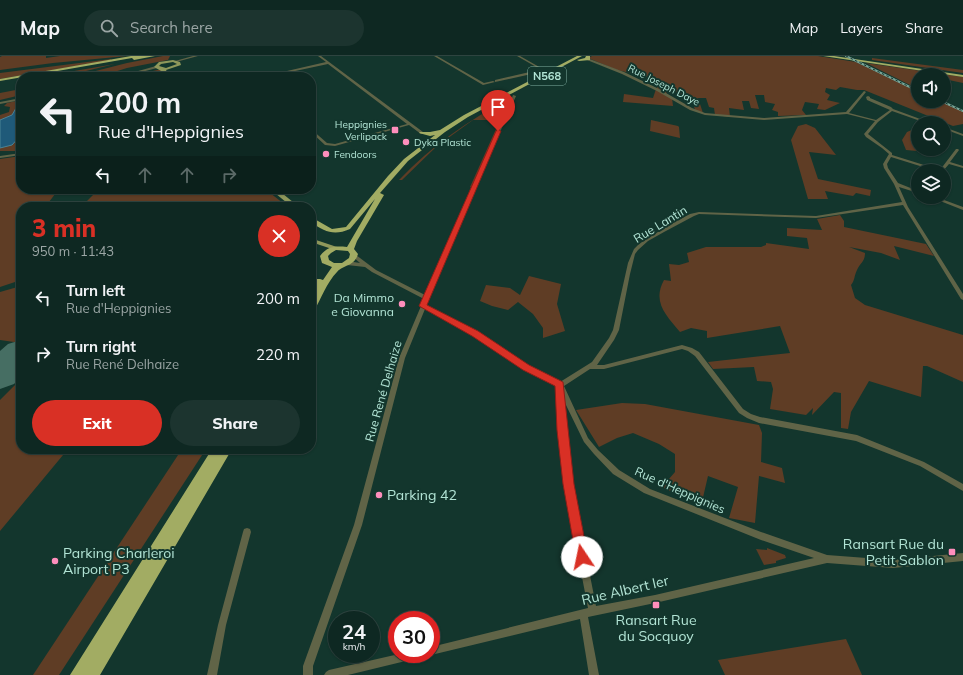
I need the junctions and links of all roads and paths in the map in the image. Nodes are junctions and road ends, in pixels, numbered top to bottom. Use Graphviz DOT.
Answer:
graph roads {
  1 [pos="132,56"];
  2 [pos="139,56"];
  3 [pos="154,56"];
  4 [pos="197,56"];
  5 [pos="319,56"];
  6 [pos="434,56"];
  7 [pos="518,56"];
  8 [pos="825,56"];
  9 [pos="838,56"];
  10 [pos="588,57"];
  11 [pos="577,58"];
  12 [pos="106,59"];
  13 [pos="176,60"];
  14 [pos="328,63"];
  15 [pos="108,67"];
  16 [pos="162,69"];
  17 [pos="50,72"];
  18 [pos="61,72"];
  19 [pos="146,72"];
  20 [pos="148,72"];
  21 [pos="164,72"];
  22 [pos="286,72"];
  23 [pos="963,75"];
  24 [pos="16,78"];
  25 [pos="16,79"];
  26 [pos="0,81"];
  27 [pos="864,92"];
  28 [pos="515,94"];
  29 [pos="868,97"];
  30 [pos="16,101"];
  31 [pos="0,104"];
  32 [pos="892,110"];
  33 [pos="847,113"];
  34 [pos="911,117"];
  35 [pos="877,121"];
  36 [pos="410,124"];
  37 [pos="443,131"];
  38 [pos="951,131"];
  39 [pos="422,133"];
  40 [pos="316,135"];
  41 [pos="963,135"];
  42 [pos="422,146"];
  43 [pos="957,150"];
  44 [pos="16,154"];
  45 [pos="0,156"];
  46 [pos="892,156"];
  47 [pos="947,162"];
  48 [pos="918,164"];
  49 [pos="963,168"];
  50 [pos="896,184"];
  51 [pos="911,189"];
  52 [pos="279,194"];
  53 [pos="290,202"];
  54 [pos="904,203"];
  55 [pos="950,204"];
  56 [pos="364,209"];
  57 [pos="963,209"];
  58 [pos="316,223"];
  59 [pos="316,242"];
  60 [pos="316,245"];
  61 [pos="345,250"];
  62 [pos="326,254"];
  63 [pos="343,264"];
  64 [pos="330,265"];
  65 [pos="366,265"];
  66 [pos="316,288"];
  67 [pos="426,298"];
  68 [pos="963,298"];
  69 [pos="316,300"];
  70 [pos="423,306"];
  71 [pos="591,367"];
  72 [pos="560,385"];
  73 [pos="215,454"];
  74 [pos="224,454"];
  75 [pos="963,488"];
  76 [pos="247,532"];
  77 [pos="963,557"];
  78 [pos="827,559"];
  79 [pos="593,611"];
  80 [pos="584,614"];
  81 [pos="440,649"];
  82 [pos="388,661"];
  83 [pos="77,675"];
  84 [pos="92,675"];
  85 [pos="212,675"];
  86 [pos="308,675"];
  87 [pos="329,675"];
  88 [pos="594,675"];
  1 -- 12 [label="highway"];
  2 -- 17 [label="highway"];
  3 -- 15 [label="highway"];
  3 -- 18 [label="highway"];
  4 -- 13 [label="street"];
  5 -- 14 [label="street"];
  6 -- 7 [label="street"];
  8 -- 23 [label="highway"];
  9 -- 23 [label="highway"];
  10 -- 11 [label="highway"];
  10 -- 33 [label="street, Rue Joseph Daye"];
  11 -- 28 [label="highway, N568"];
  11 -- 37 [label="highway, N568"];
  13 -- 16 [label="main road"];
  13 -- 16 [label="main road"];
  14 -- 22 [label="street"];
  14 -- 36 [label="street"];
  16 -- 19 [label="street"];
  16 -- 20 [label="street"];
  16 -- 21 [label="main road"];
  24 -- 26 [label="highway"];
  25 -- 26 [label="highway"];
  27 -- 33 [label="street"];
  28 -- 61 [label="highway, N568"];
  28 -- 67 [label="street, Rue René Delhaize"];
  29 -- 32 [label="street"];
  30 -- 31 [label="street"];
  32 -- 34 [label="street"];
  32 -- 35 [label="street"];
  33 -- 35 [label="street, Rue Joseph Daye"];
  35 -- 46 [label="street"];
  36 -- 39 [label="street"];
  36 -- 40 [label="street"];
  37 -- 39 [label="highway"];
  37 -- 42 [label="highway, N568"];
  38 -- 41 [label="street"];
  39 -- 42 [label="highway"];
  42 -- 56 [label="highway, N568"];
  43 -- 47 [label="street"];
  44 -- 45 [label="street"];
  46 -- 48 [label="street"];
  46 -- 50 [label="street"];
  47 -- 49 [label="street"];
  50 -- 51 [label="street"];
  50 -- 54 [label="street"];
  52 -- 53 [label="main road"];
  54 -- 68 [label="street"];
  54 -- 71 [label="street, Rue Lantin"];
  55 -- 57 [label="street"];
  56 -- 58 [label="highway"];
  56 -- 61 [label="highway, N568"];
  59 -- 61 [label="main road"];
  60 -- 62 [label="main road"];
  61 -- 62 [label="highway, N568"];
  61 -- 63 [label="highway, N568"];
  61 -- 65 [label="street"];
  62 -- 64 [label="highway"];
  63 -- 64 [label="highway"];
  63 -- 65 [label="street"];
  63 -- 69 [label="highway, N568"];
  64 -- 66 [label="highway"];
  65 -- 67 [label="street"];
  67 -- 70 [label="street, Rue René Delhaize"];
  70 -- 72 [label="street"];
  70 -- 86 [label="street, Rue René Delhaize"];
  71 -- 72 [label="street, Rue Lantin"];
  71 -- 75 [label="street"];
  72 -- 78 [label="street, Rue d'Heppignies"];
  72 -- 79 [label="street"];
  73 -- 83 [label="highway"];
  74 -- 84 [label="highway"];
  76 -- 85 [label="street"];
  77 -- 78 [label="street"];
  78 -- 79 [label="street, Rue Albert Ier"];
  79 -- 80 [label="street, Rue Albert Ier"];
  80 -- 81 [label="street, Rue Albert Ier"];
  80 -- 88 [label="street"];
  82 -- 87 [label="street"];
}
